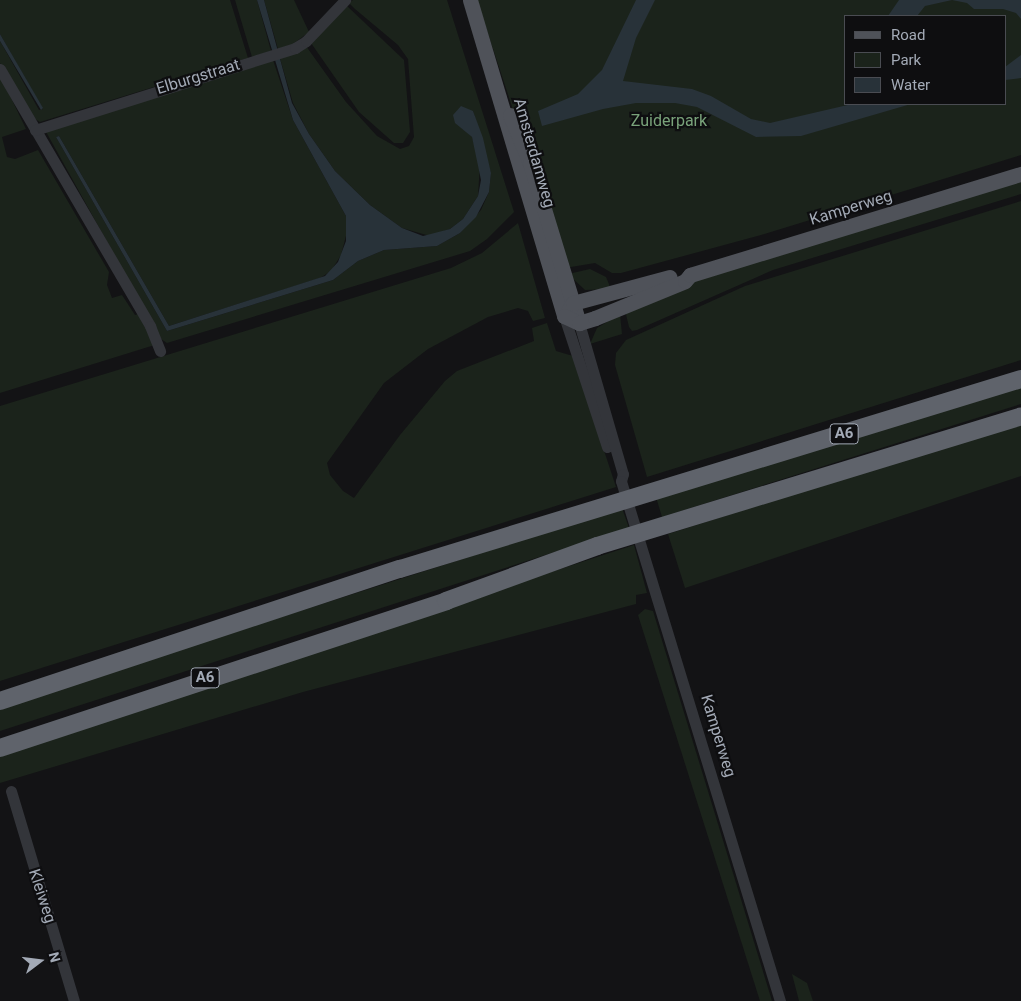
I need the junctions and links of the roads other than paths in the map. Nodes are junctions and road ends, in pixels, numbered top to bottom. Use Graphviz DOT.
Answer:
graph roads {
  1 [pos="345,0"];
  2 [pos="470,0"];
  3 [pos="0,69"];
  4 [pos="35,130"];
  5 [pos="1021,174"];
  6 [pos="690,275"];
  7 [pos="126,286"];
  8 [pos="116,293"];
  9 [pos="568,310"];
  10 [pos="579,322"];
  11 [pos="160,351"];
  12 [pos="1021,379"];
  13 [pos="1021,416"];
  14 [pos="621,481"];
  15 [pos="0,701"];
  16 [pos="0,748"];
  17 [pos="12,791"];
  18 [pos="74,1001"];
  19 [pos="780,1001"];
  1 -- 4 [label="street, Elburgstraat"];
  2 -- 9 [label="main road, Amsterdamweg"];
  3 -- 4 [label="street"];
  4 -- 7 [label="street"];
  5 -- 6 [label="main road, Kamperweg"];
  6 -- 9 [label="main road, Kamperweg"];
  6 -- 10 [label="main road, Kamperweg"];
  7 -- 8 [label="street"];
  7 -- 11 [label="street"];
  9 -- 10 [label="main road"];
  9 -- 14 [label="street, Kamperweg"];
  10 -- 14 [label="street, Kamperweg"];
  12 -- 15 [label="highway, A6"];
  13 -- 16 [label="highway, A6"];
  14 -- 19 [label="street, Kamperweg"];
  17 -- 18 [label="street, Kleiweg"];
}
